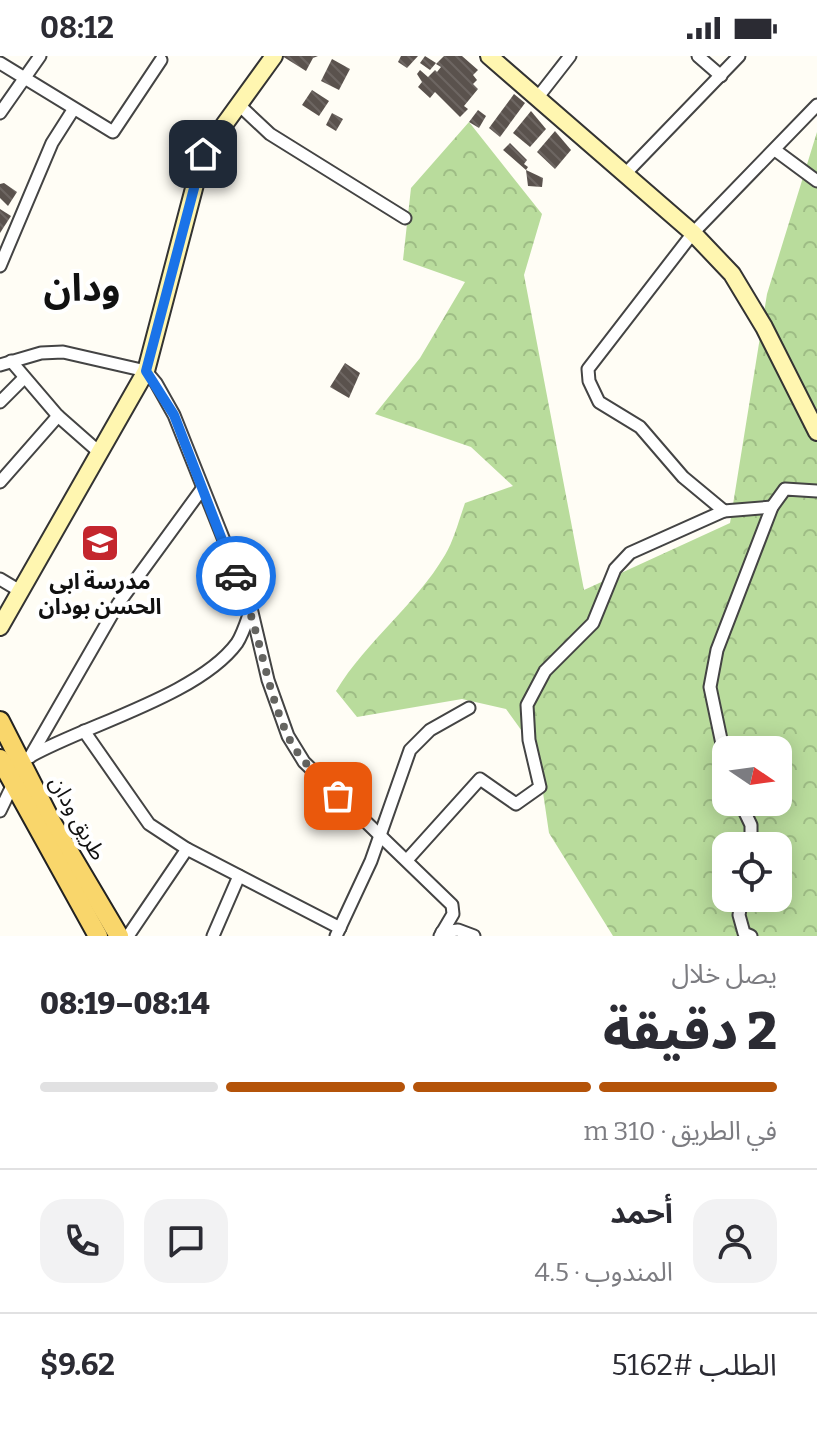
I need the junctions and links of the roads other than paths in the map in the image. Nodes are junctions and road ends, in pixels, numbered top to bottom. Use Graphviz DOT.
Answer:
graph roads {
  1 [pos="40,56"];
  2 [pos="274,56"];
  3 [pos="489,56"];
  4 [pos="570,56"];
  5 [pos="698,56"];
  6 [pos="739,56"];
  7 [pos="161,60"];
  8 [pos="0,63"];
  9 [pos="721,76"];
  10 [pos="22,78"];
  11 [pos="538,97"];
  12 [pos="238,104"];
  13 [pos="817,105"];
  14 [pos="73,110"];
  15 [pos="0,113"];
  16 [pos="775,150"];
  17 [pos="626,173"];
  18 [pos="817,181"];
  19 [pos="405,218"];
  20 [pos="693,233"];
  21 [pos="0,266"];
  22 [pos="5,363"];
  23 [pos="146,371"];
  24 [pos="23,379"];
  25 [pos="0,402"];
  26 [pos="58,416"];
  27 [pos="817,432"];
  28 [pos="100,453"];
  29 [pos="0,480"];
  30 [pos="202,489"];
  31 [pos="817,491"];
  32 [pos="772,507"];
  33 [pos="724,511"];
  34 [pos="0,579"];
  35 [pos="20,591"];
  36 [pos="251,608"];
  37 [pos="0,627"];
  38 [pos="469,708"];
  39 [pos="0,721"];
  40 [pos="84,731"];
  41 [pos="720,736"];
  42 [pos="0,759"];
  43 [pos="25,760"];
  44 [pos="13,784"];
  45 [pos="0,811"];
  46 [pos="380,836"];
  47 [pos="187,849"];
  48 [pos="407,860"];
  49 [pos="239,876"];
  50 [pos="741,912"];
  51 [pos="338,932"];
  52 [pos="441,934"];
  53 [pos="129,935"];
  54 [pos="98,936"];
  55 [pos="213,936"];
  56 [pos="474,936"];
  57 [pos="751,936"];
  1 -- 10 [label="street"];
  2 -- 12 [label="street"];
  3 -- 11 [label="street"];
  4 -- 11 [label="street"];
  5 -- 9 [label="street"];
  6 -- 9 [label="street"];
  7 -- 14 [label="street"];
  8 -- 10 [label="street"];
  9 -- 17 [label="street"];
  10 -- 14 [label="street"];
  10 -- 15 [label="street"];
  11 -- 17 [label="street"];
  12 -- 19 [label="street"];
  12 -- 23 [label="street"];
  13 -- 16 [label="street"];
  14 -- 21 [label="street"];
  16 -- 18 [label="street"];
  16 -- 20 [label="street"];
  17 -- 20 [label="street"];
  20 -- 27 [label="street"];
  20 -- 33 [label="street"];
  22 -- 23 [label="street"];
  22 -- 24 [label="street"];
  23 -- 28 [label="street"];
  23 -- 30 [label="street"];
  24 -- 25 [label="street"];
  24 -- 26 [label="street"];
  26 -- 28 [label="street"];
  26 -- 29 [label="street"];
  28 -- 35 [label="street"];
  30 -- 36 [label="street"];
  30 -- 43 [label="street"];
  31 -- 32 [label="street"];
  32 -- 33 [label="street"];
  32 -- 41 [label="street"];
  33 -- 48 [label="street"];
  34 -- 35 [label="street"];
  35 -- 37 [label="street"];
  36 -- 40 [label="street"];
  36 -- 46 [label="street"];
  38 -- 46 [label="street"];
  39 -- 43 [label="main road, طريق ودان"];
  40 -- 43 [label="street"];
  40 -- 47 [label="street"];
  42 -- 44 [label="main road, طريق ودان"];
  43 -- 53 [label="main road, طريق ودان"];
  44 -- 45 [label="street"];
  44 -- 54 [label="main road, طريق ودان"];
  46 -- 48 [label="street"];
  46 -- 51 [label="street"];
  47 -- 49 [label="street"];
  47 -- 53 [label="street"];
  48 -- 52 [label="street"];
  49 -- 51 [label="street"];
  49 -- 55 [label="street"];
  50 -- 57 [label="street"];
  52 -- 56 [label="street"];
}
